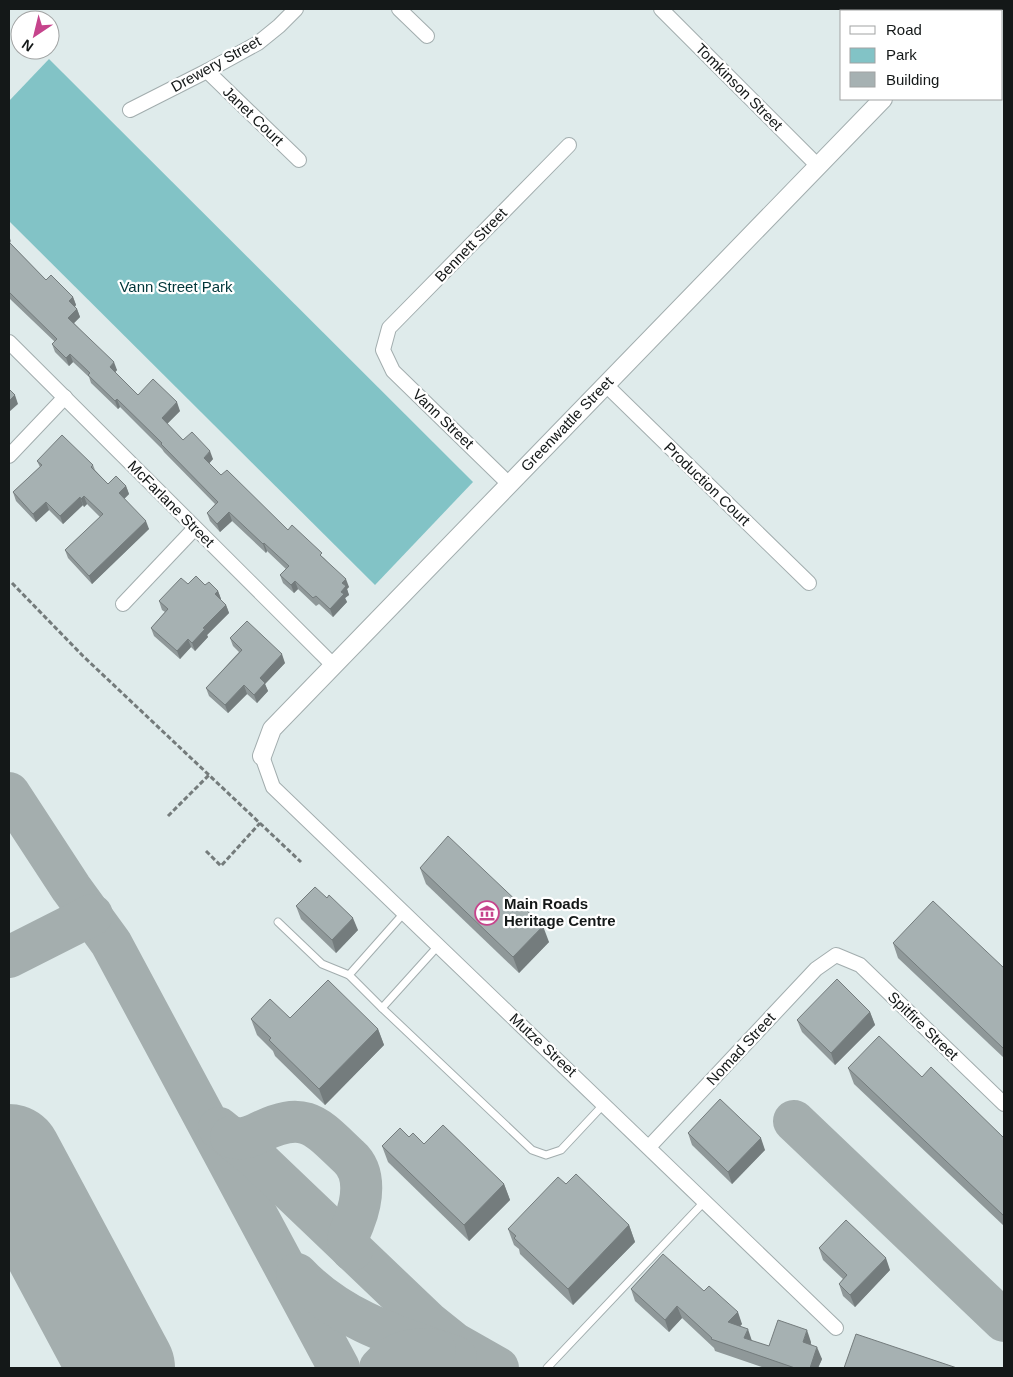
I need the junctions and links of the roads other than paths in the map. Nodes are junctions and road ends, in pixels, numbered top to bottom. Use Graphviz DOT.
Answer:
graph roads {
  1 [pos="296,9"];
  2 [pos="399,9"];
  3 [pos="667,11"];
  4 [pos="427,36"];
  5 [pos="207,71"];
  6 [pos="883,100"];
  7 [pos="130,110"];
  8 [pos="569,145"];
  9 [pos="299,160"];
  10 [pos="818,166"];
  11 [pos="9,342"];
  12 [pos="383,350"];
  13 [pos="606,384"];
  14 [pos="64,397"];
  15 [pos="9,456"];
  16 [pos="509,484"];
  17 [pos="195,528"];
  18 [pos="809,583"];
  19 [pos="123,604"];
  20 [pos="333,665"];
  21 [pos="262,756"];
  22 [pos="404,913"];
  23 [pos="278,922"];
  24 [pos="438,946"];
  25 [pos="836,955"];
  26 [pos="349,975"];
  27 [pos="382,1008"];
  28 [pos="604,1104"];
  29 [pos="1004,1104"];
  30 [pos="649,1147"];
  31 [pos="704,1202"];
  32 [pos="836,1328"];
  33 [pos="547,1368"];
  1 -- 5 [label="street, Drewery Street"];
  2 -- 4 [label="street"];
  3 -- 10 [label="street, Tomkinson Street"];
  5 -- 7 [label="street, Drewery Street"];
  5 -- 9 [label="street, Janet Court"];
  6 -- 10 [label="street, Greenwattle Street"];
  8 -- 12 [label="street, Bennett Street"];
  10 -- 13 [label="street, Greenwattle Street"];
  11 -- 14 [label="street, McFarlane Street"];
  12 -- 16 [label="street, Vann Street"];
  13 -- 16 [label="street, Greenwattle Street"];
  13 -- 18 [label="street, Production Court"];
  14 -- 15 [label="street"];
  14 -- 17 [label="street, McFarlane Street"];
  16 -- 20 [label="street, Greenwattle Street"];
  17 -- 19 [label="street"];
  17 -- 20 [label="street, McFarlane Street"];
  20 -- 21 [label="street, Greenwattle Street"];
  21 -- 22 [label="street, Mutze Street"];
  22 -- 24 [label="street, Mutze Street"];
  22 -- 26 [label="lane"];
  23 -- 26 [label="lane"];
  24 -- 27 [label="lane"];
  24 -- 28 [label="street, Mutze Street"];
  25 -- 29 [label="street, Spitfire Street"];
  25 -- 30 [label="street, Nomad Street"];
  26 -- 27 [label="lane"];
  27 -- 28 [label="lane"];
  28 -- 30 [label="street, Mutze Street"];
  30 -- 31 [label="street, Mutze Street"];
  31 -- 32 [label="street, Mutze Street"];
  31 -- 33 [label="lane"];
}
